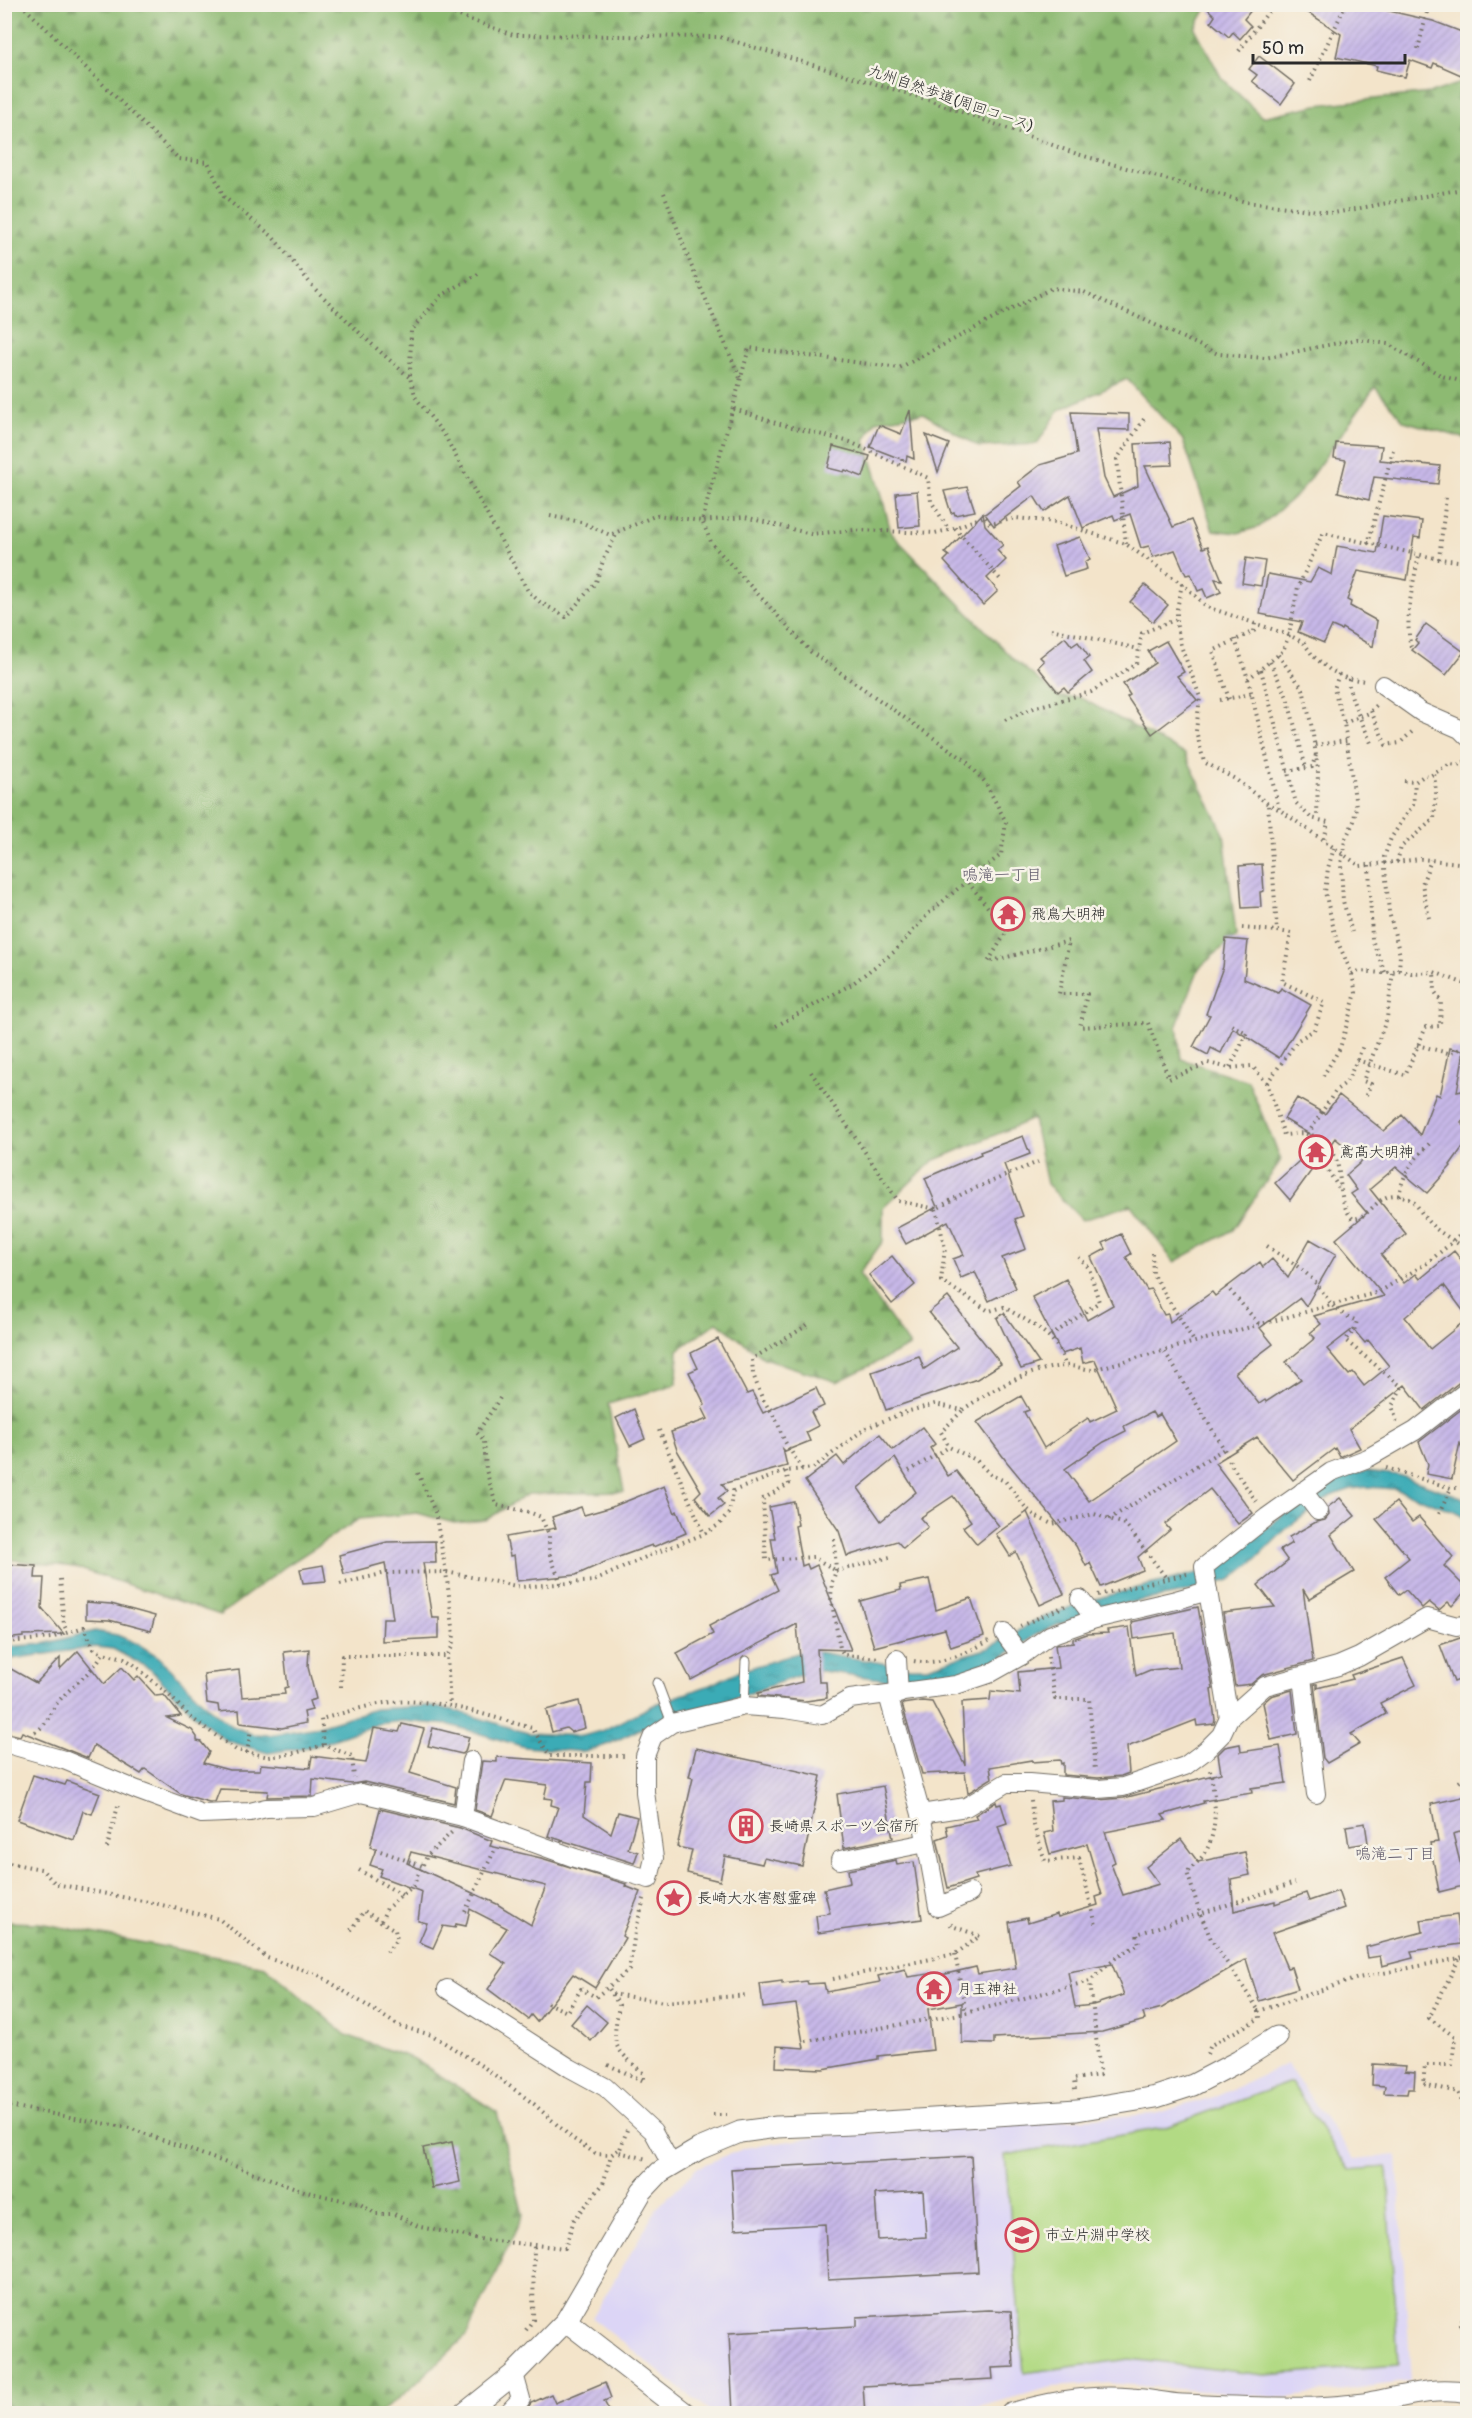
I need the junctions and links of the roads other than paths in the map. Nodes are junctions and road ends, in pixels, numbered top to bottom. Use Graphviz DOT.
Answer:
graph roads {
  1 [pos="1386,687"];
  2 [pos="1467,737"];
  3 [pos="1467,1390"];
  4 [pos="1303,1491"];
  5 [pos="1318,1511"];
  6 [pos="1208,1590"];
  7 [pos="1080,1599"];
  8 [pos="1095,1619"];
  9 [pos="1467,1624"];
  10 [pos="1004,1633"];
  11 [pos="1021,1656"];
  12 [pos="897,1659"];
  13 [pos="746,1661"];
  14 [pos="1302,1677"];
  15 [pos="657,1683"];
  16 [pos="895,1689"];
  17 [pos="744,1706"];
  18 [pos="1228,1718"];
  19 [pos="672,1723"];
  20 [pos="4,1743"];
  21 [pos="471,1761"];
  22 [pos="1317,1794"];
  23 [pos="921,1814"];
  24 [pos="463,1817"];
  25 [pos="926,1843"];
  26 [pos="840,1860"];
  27 [pos="970,1893"];
  28 [pos="447,1989"];
  29 [pos="1277,2037"];
  30 [pos="672,2164"];
  31 [pos="566,2321"];
  32 [pos="514,2374"];
  33 [pos="1467,2392"];
  34 [pos="464,2414"];
  35 [pos="507,2414"];
  36 [pos="686,2414"];
  37 [pos="1011,2414"];
  1 -- 2 [label="street"];
  3 -- 4 [label="street"];
  4 -- 5 [label="street"];
  4 -- 6 [label="street"];
  6 -- 8 [label="street"];
  6 -- 18 [label="street"];
  7 -- 8 [label="street"];
  8 -- 11 [label="street"];
  9 -- 14 [label="street"];
  10 -- 11 [label="street"];
  11 -- 16 [label="street"];
  12 -- 16 [label="street"];
  13 -- 17 [label="lane"];
  14 -- 18 [label="street"];
  14 -- 22 [label="street"];
  15 -- 19 [label="lane"];
  16 -- 17 [label="street"];
  16 -- 23 [label="street"];
  17 -- 19 [label="street"];
  18 -- 23 [label="street"];
  19 -- 24 [label="street"];
  20 -- 24 [label="street"];
  21 -- 24 [label="street"];
  23 -- 25 [label="street"];
  25 -- 26 [label="street"];
  25 -- 27 [label="street"];
  28 -- 30 [label="street"];
  29 -- 30 [label="street"];
  30 -- 31 [label="street"];
  31 -- 32 [label="street"];
  31 -- 36 [label="street"];
  32 -- 34 [label="street"];
  32 -- 35 [label="street"];
  33 -- 37 [label="street"];
}
